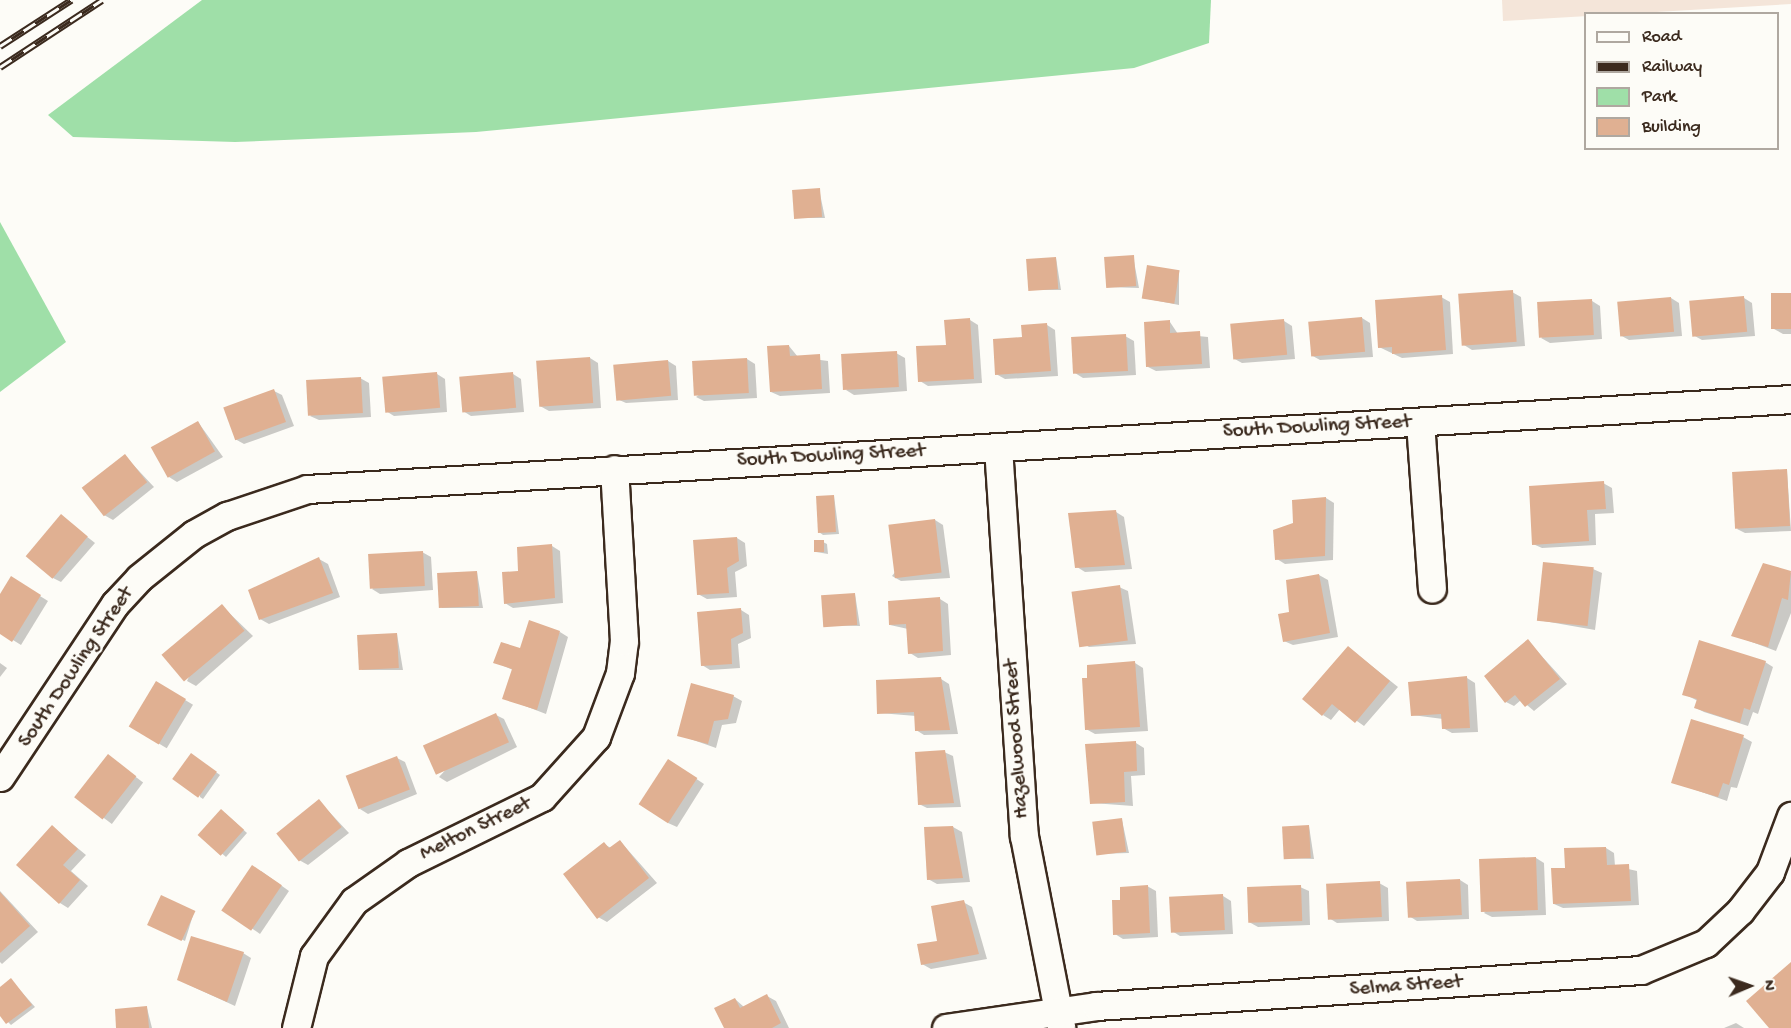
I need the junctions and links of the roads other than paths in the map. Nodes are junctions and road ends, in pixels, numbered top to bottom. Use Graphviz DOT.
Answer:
graph roads {
  1 [pos="1791,399"];
  2 [pos="1420,422"];
  3 [pos="998,447"];
  4 [pos="614,469"];
  5 [pos="1432,589"];
  6 [pos="0,777"];
  7 [pos="1791,816"];
  8 [pos="1059,1019"];
  9 [pos="297,1028"];
  10 [pos="946,1028"];
  1 -- 2 [label="street, South Dowling Street"];
  2 -- 3 [label="street, South Dowling Street"];
  2 -- 5 [label="street"];
  3 -- 4 [label="street, South Dowling Street"];
  3 -- 8 [label="street, Hazelwood Street"];
  4 -- 6 [label="street, South Dowling Street"];
  4 -- 9 [label="street, Melton Street"];
  7 -- 8 [label="street, Selma Street"];
  8 -- 10 [label="street, Selma Street"];
}
